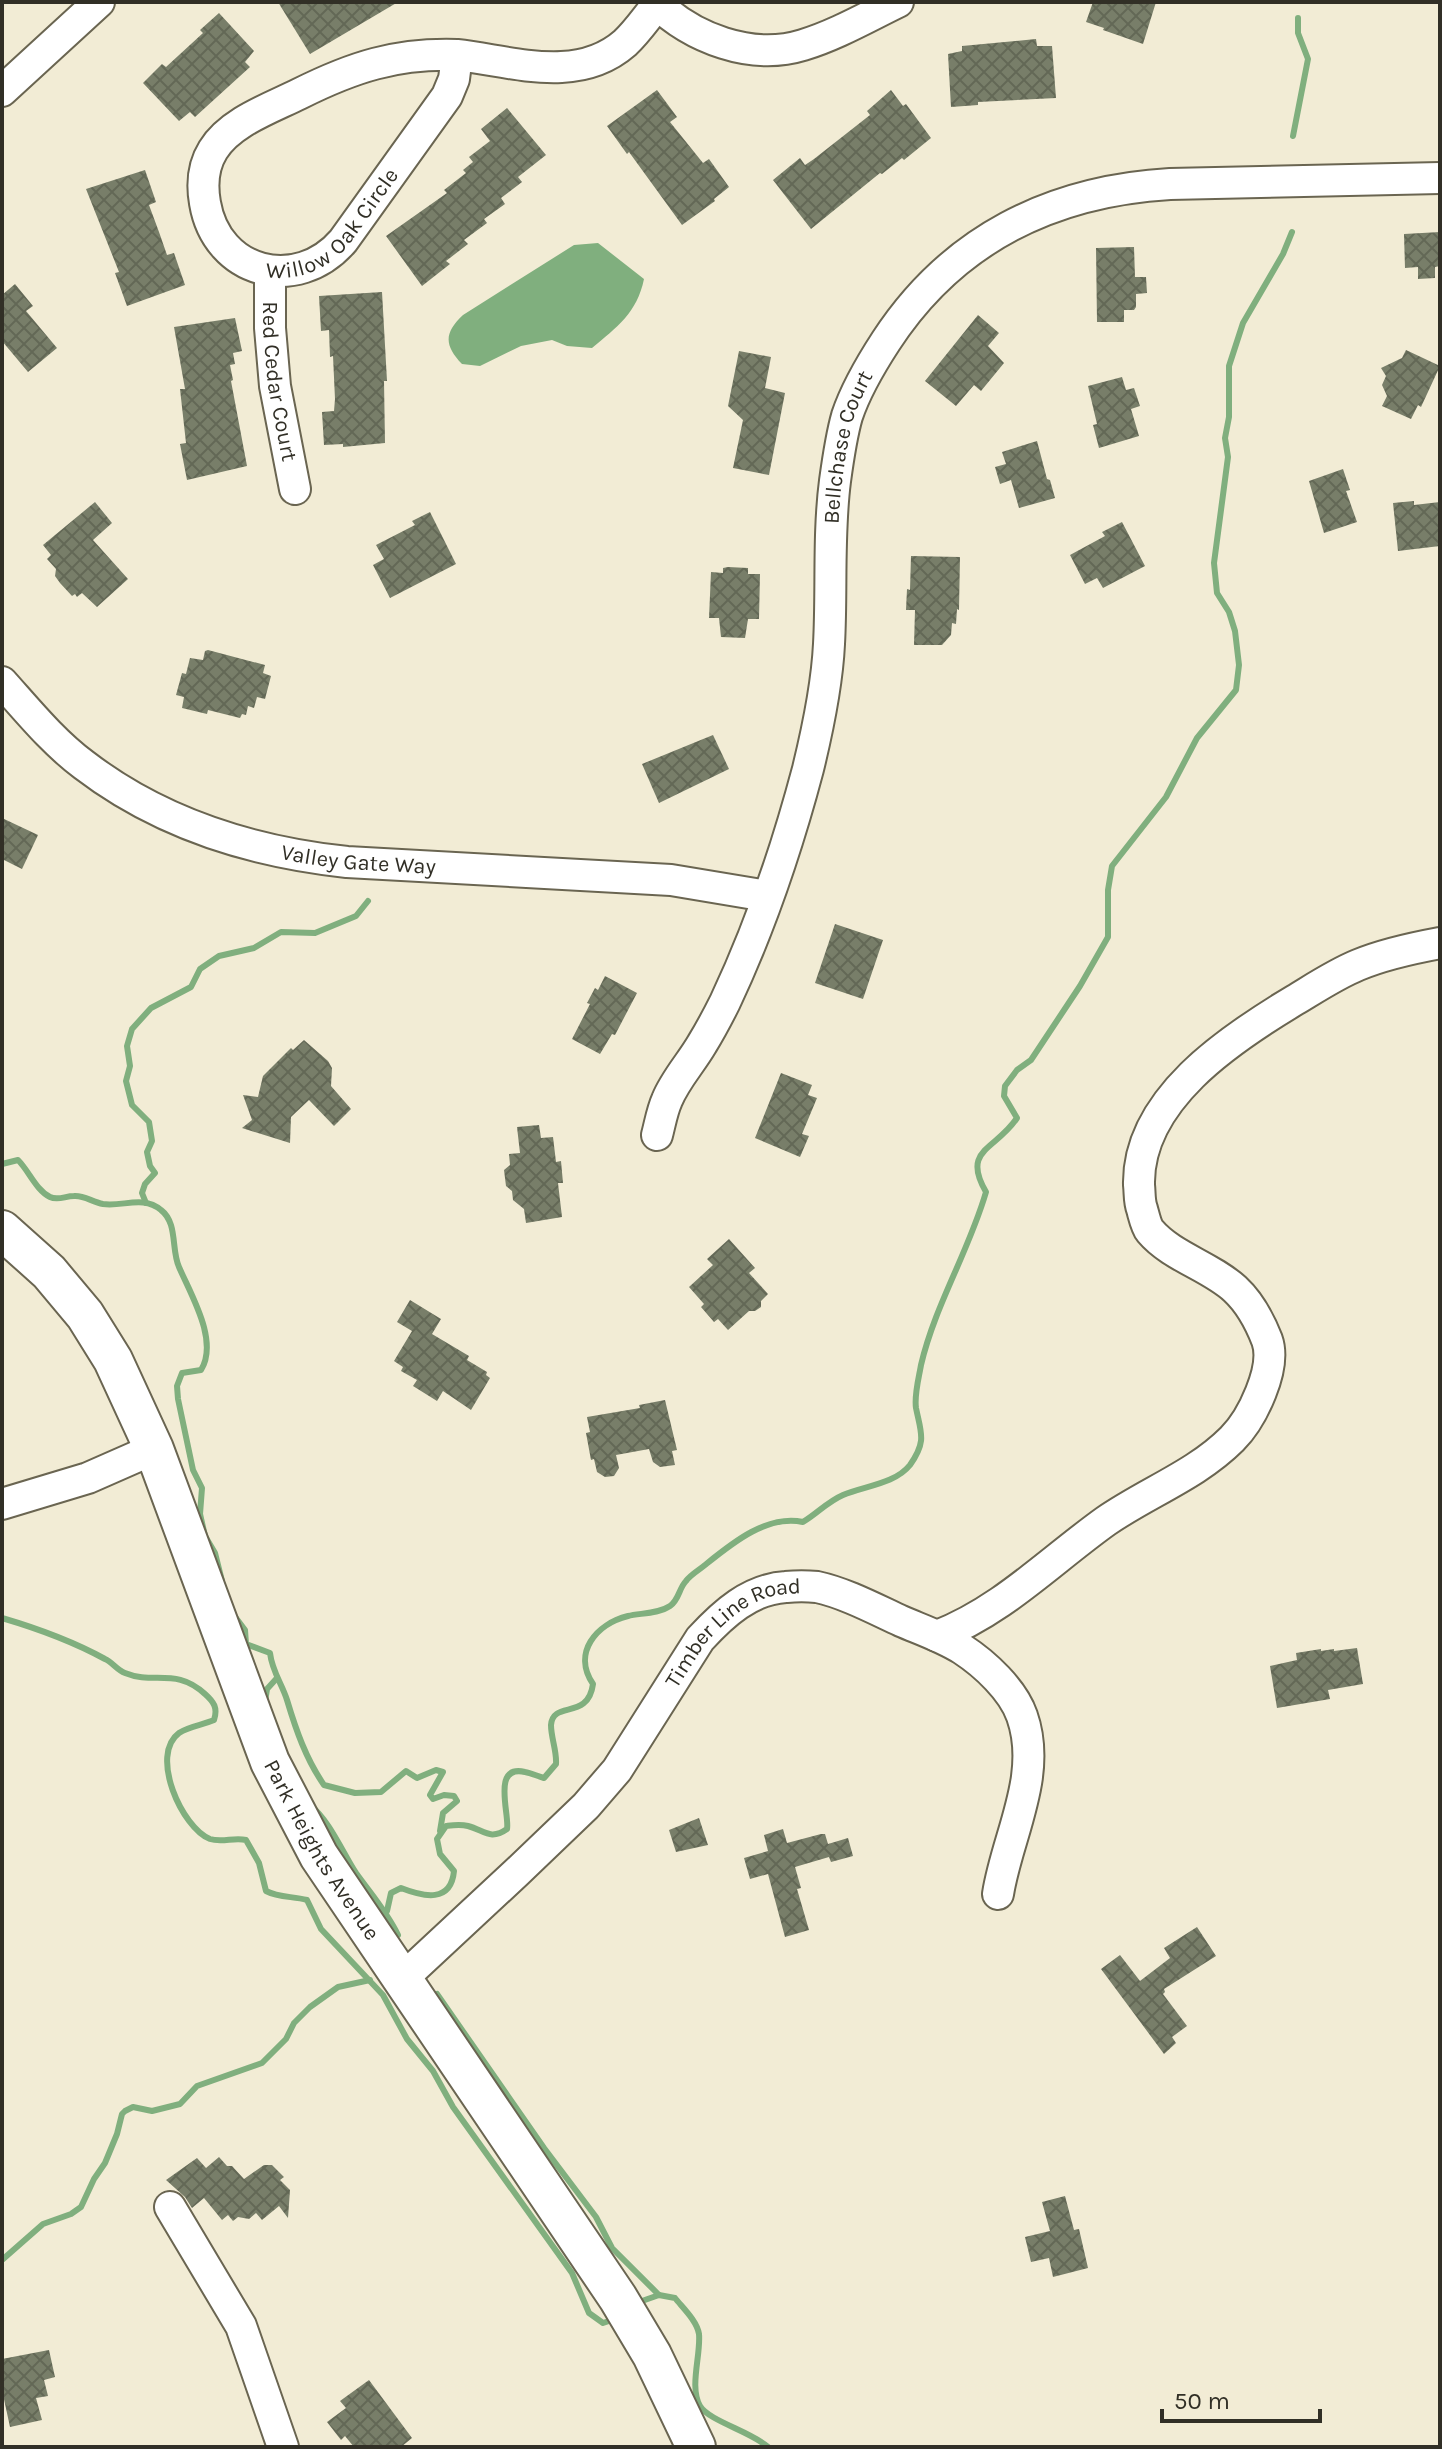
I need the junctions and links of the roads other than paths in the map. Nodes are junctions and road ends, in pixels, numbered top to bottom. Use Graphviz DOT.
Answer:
graph roads {
  1 [pos="99,2"];
  2 [pos="898,2"];
  3 [pos="656,3"];
  4 [pos="457,55"];
  5 [pos="2,91"];
  6 [pos="1440,178"];
  7 [pos="270,272"];
  8 [pos="295,489"];
  9 [pos="2,682"];
  10 [pos="767,896"];
  11 [pos="1440,943"];
  12 [pos="657,1135"];
  13 [pos="2,1230"];
  14 [pos="154,1449"];
  15 [pos="2,1504"];
  16 [pos="937,1636"];
  17 [pos="998,1894"];
  18 [pos="401,1980"];
  19 [pos="170,2207"];
  20 [pos="283,2447"];
  21 [pos="696,2447"];
  1 -- 5 [label="street"];
  2 -- 3 [label="street"];
  3 -- 4 [label="street, Willow Oak Circle"];
  4 -- 7 [label="street, Willow Oak Circle"];
  4 -- 7 [label="street, Willow Oak Circle"];
  6 -- 10 [label="street, Bellchase Court"];
  7 -- 8 [label="street, Red Cedar Court"];
  9 -- 10 [label="street, Valley Gate Way"];
  10 -- 12 [label="street, Bellchase Court"];
  11 -- 16 [label="street"];
  13 -- 14 [label="main road, Park Heights Avenue"];
  14 -- 15 [label="street"];
  14 -- 18 [label="main road, Park Heights Avenue"];
  16 -- 17 [label="street, Timber Line Road"];
  16 -- 18 [label="street, Timber Line Road"];
  18 -- 21 [label="main road, Park Heights Avenue"];
  19 -- 20 [label="street"];
}
